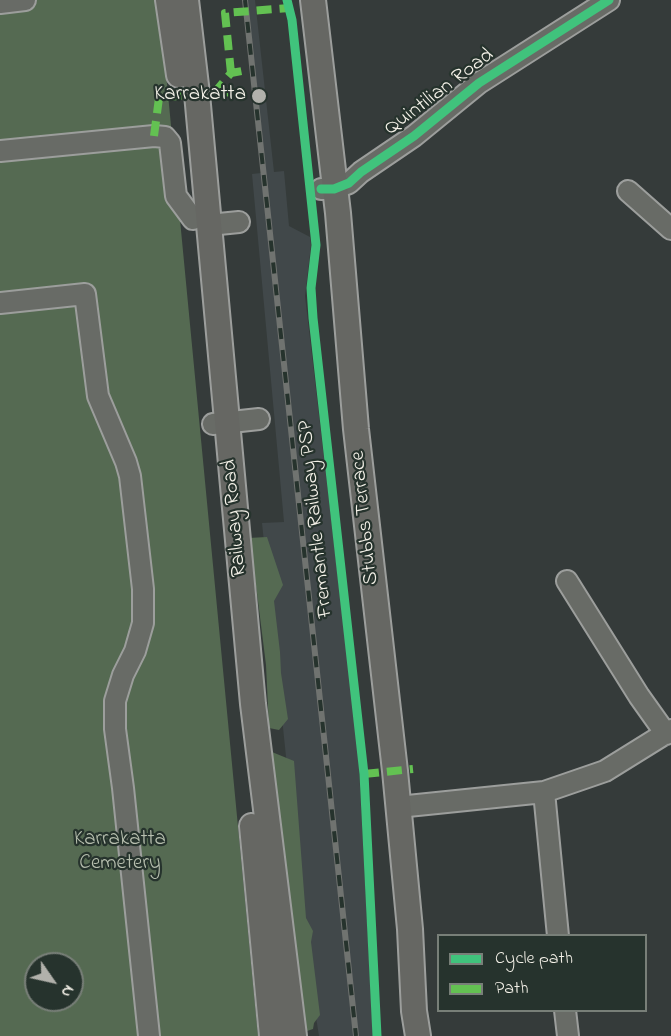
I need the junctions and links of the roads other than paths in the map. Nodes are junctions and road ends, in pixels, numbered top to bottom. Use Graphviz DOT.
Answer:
graph roads {
  1 [pos="25,0"];
  2 [pos="168,0"];
  3 [pos="186,0"];
  4 [pos="300,0"];
  5 [pos="313,0"];
  6 [pos="609,0"];
  7 [pos="0,3"];
  8 [pos="0,151"];
  9 [pos="327,182"];
  10 [pos="628,191"];
  11 [pos="201,222"];
  12 [pos="239,222"];
  13 [pos="671,229"];
  14 [pos="0,303"];
  15 [pos="259,419"];
  16 [pos="220,423"];
  17 [pos="567,581"];
  18 [pos="669,732"];
  19 [pos="544,792"];
  20 [pos="398,807"];
  21 [pos="558,934"];
  22 [pos="565,1012"];
  23 [pos="148,1036"];
  24 [pos="272,1036"];
  25 [pos="294,1036"];
  26 [pos="402,1036"];
  27 [pos="418,1036"];
  28 [pos="567,1036"];
  1 -- 7 [label="street"];
  2 -- 11 [label="main road, Railway Road"];
  3 -- 11 [label="main road, Railway Road"];
  4 -- 9 [label="main road, Stubbs Terrace"];
  5 -- 9 [label="main road, Stubbs Terrace"];
  6 -- 9 [label="street, Quintilian Road"];
  8 -- 11 [label="street"];
  9 -- 20 [label="main road, Stubbs Terrace"];
  9 -- 26 [label="main road, Stubbs Terrace"];
  10 -- 13 [label="street"];
  11 -- 12 [label="street"];
  11 -- 16 [label="main road, Railway Road"];
  14 -- 23 [label="street"];
  15 -- 16 [label="street"];
  16 -- 24 [label="main road, Railway Road"];
  16 -- 25 [label="main road, Railway Road"];
  17 -- 18 [label="street"];
  18 -- 19 [label="street"];
  19 -- 20 [label="street"];
  19 -- 21 [label="street"];
  20 -- 27 [label="main road, Stubbs Terrace"];
  22 -- 28 [label="street"];
}
